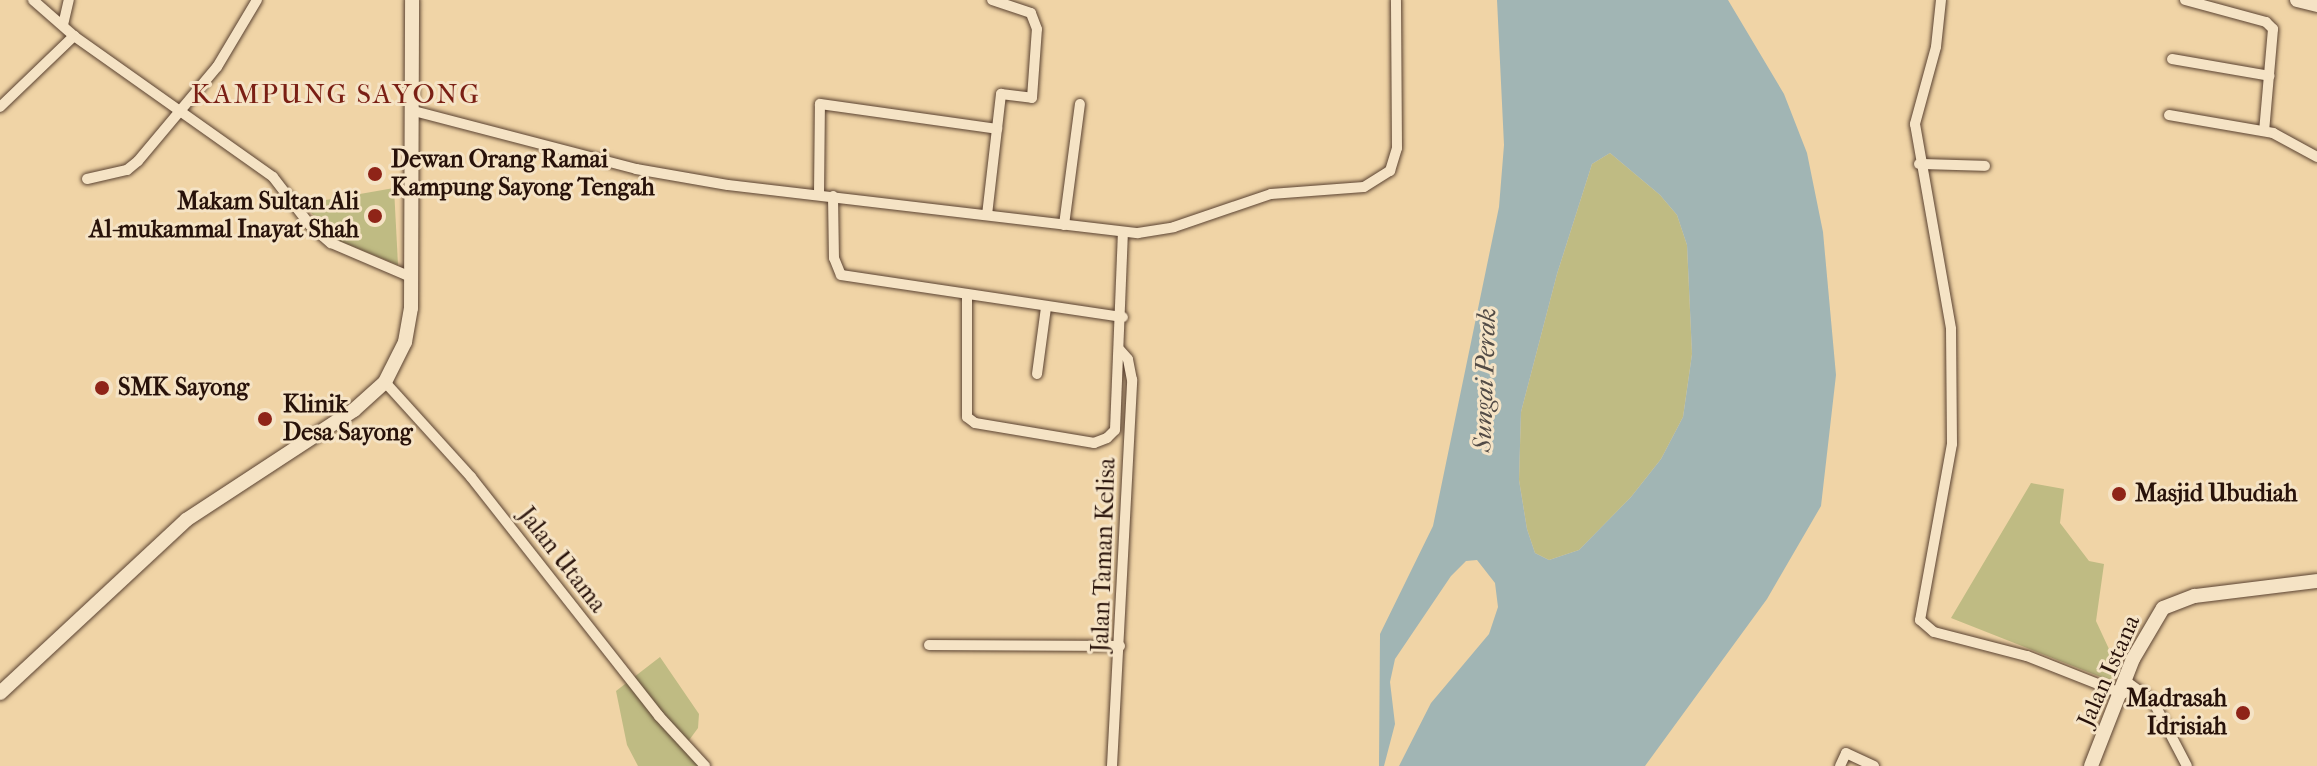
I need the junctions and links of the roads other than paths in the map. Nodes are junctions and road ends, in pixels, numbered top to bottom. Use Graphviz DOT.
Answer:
graph roads {
  1 [pos="33,0"];
  2 [pos="69,0"];
  3 [pos="257,0"];
  4 [pos="412,0"];
  5 [pos="992,0"];
  6 [pos="1396,0"];
  7 [pos="1941,0"];
  8 [pos="2185,0"];
  9 [pos="2297,0"];
  10 [pos="2317,5"];
  11 [pos="63,25"];
  12 [pos="74,36"];
  13 [pos="2172,59"];
  14 [pos="2270,76"];
  15 [pos="1080,104"];
  16 [pos="0,107"];
  17 [pos="410,110"];
  18 [pos="180,115"];
  19 [pos="2169,115"];
  20 [pos="997,129"];
  21 [pos="2264,131"];
  22 [pos="2317,157"];
  23 [pos="1919,164"];
  24 [pos="1985,166"];
  25 [pos="87,179"];
  26 [pos="819,194"];
  27 [pos="833,196"];
  28 [pos="987,215"];
  29 [pos="1064,225"];
  30 [pos="1123,233"];
  31 [pos="413,278"];
  32 [pos="967,296"];
  33 [pos="1046,307"];
  34 [pos="1123,317"];
  35 [pos="1120,350"];
  36 [pos="1037,374"];
  37 [pos="385,382"];
  38 [pos="2317,581"];
  39 [pos="929,645"];
  40 [pos="1120,646"];
  41 [pos="2125,688"];
  42 [pos="0,693"];
  43 [pos="705,766"];
  44 [pos="1112,766"];
  45 [pos="1840,766"];
  46 [pos="1874,766"];
  47 [pos="2091,766"];
  48 [pos="2187,766"];
  1 -- 11 [label="street"];
  2 -- 11 [label="street"];
  3 -- 18 [label="street"];
  4 -- 17 [label="main road"];
  5 -- 20 [label="street"];
  6 -- 30 [label="street"];
  7 -- 23 [label="street"];
  8 -- 14 [label="street"];
  9 -- 10 [label="main road"];
  11 -- 12 [label="street"];
  12 -- 16 [label="street"];
  12 -- 18 [label="street"];
  13 -- 14 [label="street"];
  14 -- 21 [label="street"];
  15 -- 29 [label="street"];
  17 -- 26 [label="street"];
  17 -- 31 [label="main road"];
  18 -- 25 [label="street"];
  18 -- 31 [label="street"];
  19 -- 21 [label="street"];
  20 -- 26 [label="street"];
  20 -- 28 [label="street"];
  21 -- 22 [label="street"];
  23 -- 24 [label="street"];
  23 -- 41 [label="street"];
  26 -- 27 [label="street"];
  27 -- 28 [label="street"];
  27 -- 32 [label="street"];
  28 -- 29 [label="street"];
  29 -- 30 [label="street"];
  30 -- 34 [label="street"];
  31 -- 37 [label="main road"];
  32 -- 33 [label="street"];
  32 -- 35 [label="street"];
  33 -- 34 [label="street"];
  33 -- 36 [label="street"];
  34 -- 35 [label="street"];
  35 -- 40 [label="street, Jalan Taman Kelisa"];
  37 -- 42 [label="main road"];
  37 -- 43 [label="street, Jalan Utama"];
  38 -- 41 [label="main road, Jalan Istana"];
  39 -- 40 [label="street"];
  40 -- 44 [label="street, Jalan Taman Kelisa"];
  41 -- 47 [label="main road, Jalan Istana"];
  41 -- 48 [label="street"];
  45 -- 46 [label="street"];
}
